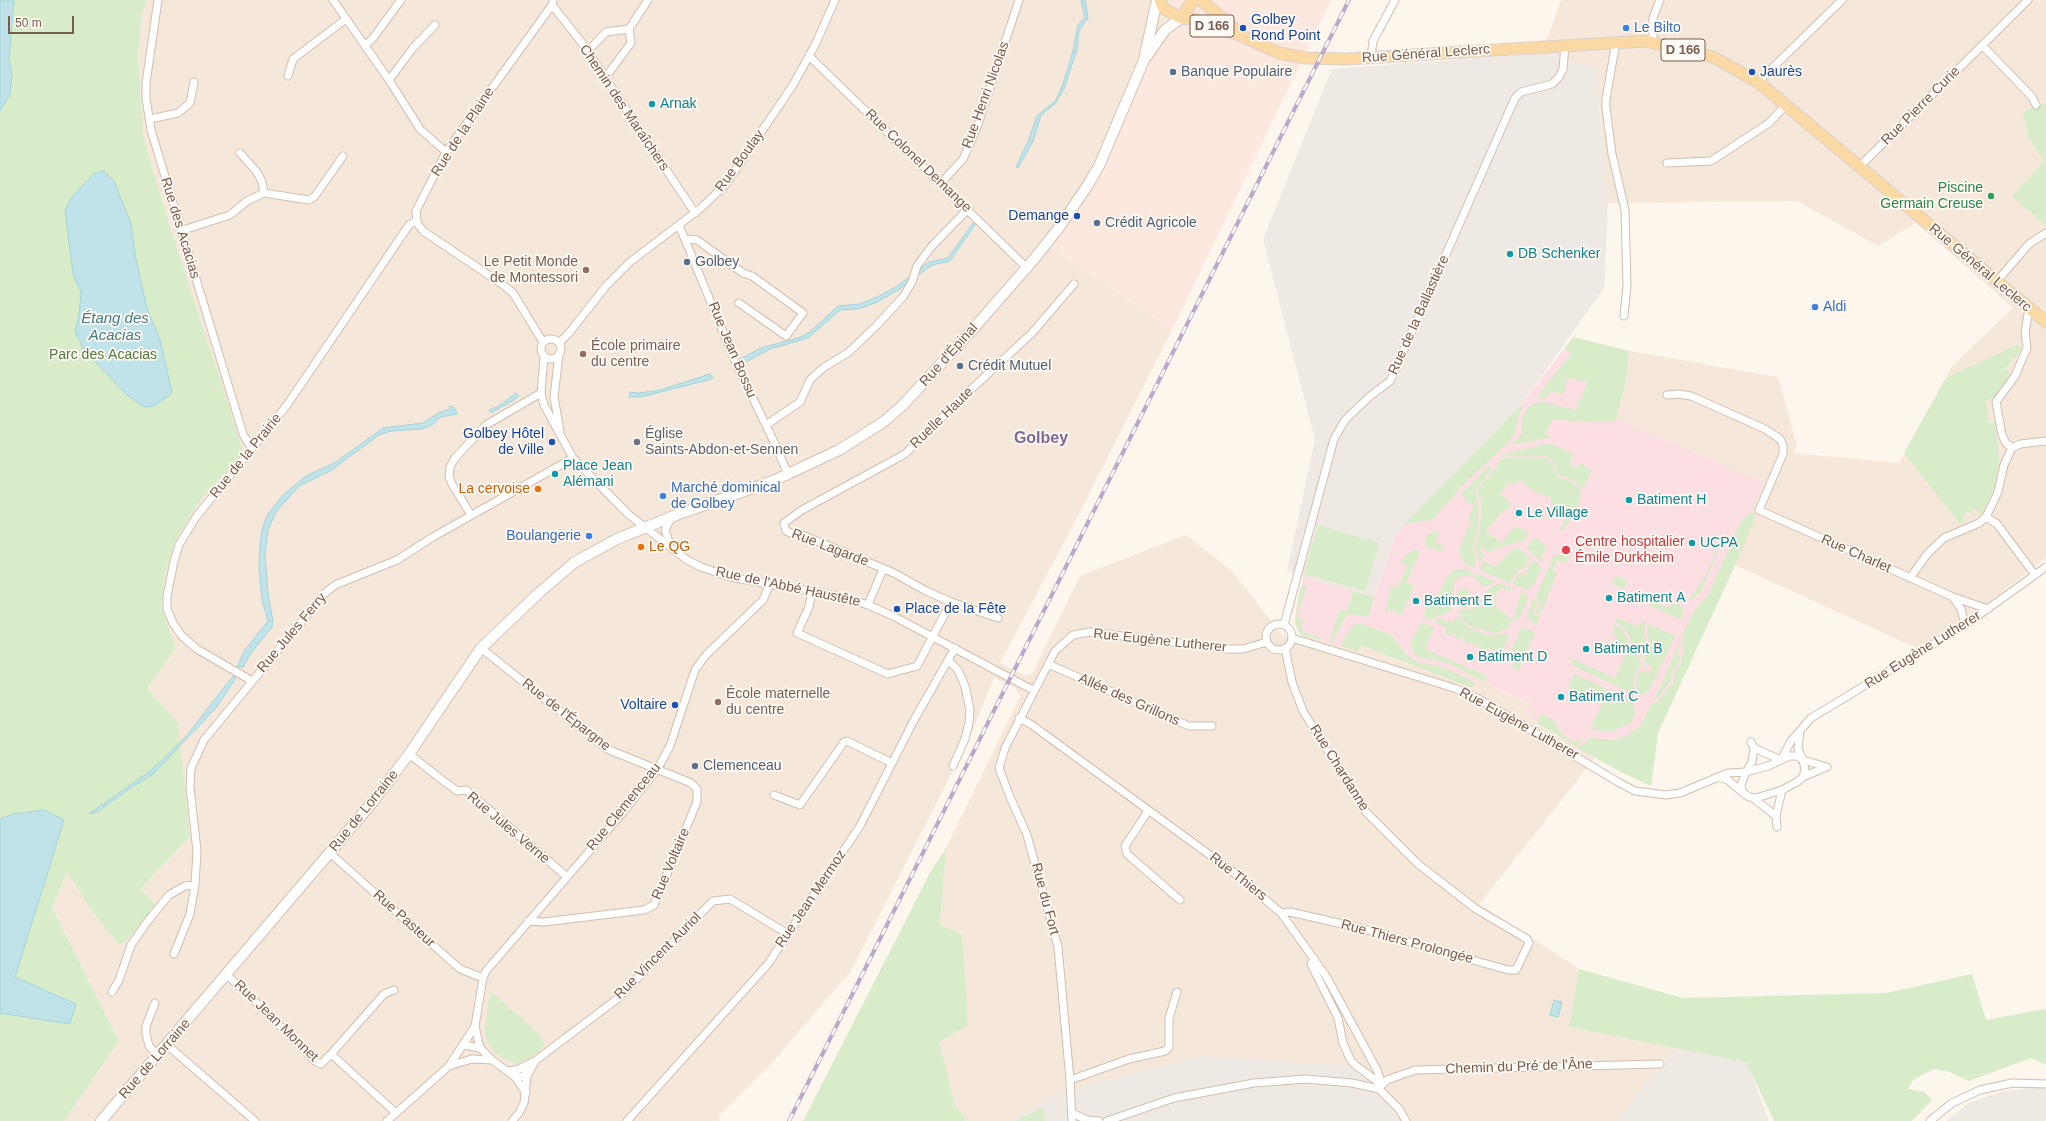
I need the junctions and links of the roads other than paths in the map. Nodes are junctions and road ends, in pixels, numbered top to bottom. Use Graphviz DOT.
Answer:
graph roads {
  1 [pos="158,0"];
  2 [pos="333,0"];
  3 [pos="401,0"];
  4 [pos="648,0"];
  5 [pos="835,0"];
  6 [pos="1019,0"];
  7 [pos="1157,0"];
  8 [pos="1160,0"];
  9 [pos="1193,0"];
  10 [pos="1201,0"];
  11 [pos="1395,0"];
  12 [pos="1660,0"];
  13 [pos="1842,0"];
  14 [pos="2028,0"];
  15 [pos="552,3"];
  16 [pos="1181,18"];
  17 [pos="346,19"];
  18 [pos="435,25"];
  19 [pos="629,29"];
  20 [pos="1242,36"];
  21 [pos="1616,42"];
  22 [pos="1653,43"];
  23 [pos="1565,45"];
  24 [pos="1982,45"];
  25 [pos="365,46"];
  26 [pos="587,52"];
  27 [pos="809,56"];
  28 [pos="1371,58"];
  29 [pos="1144,60"];
  30 [pos="288,76"];
  31 [pos="605,78"];
  32 [pos="389,80"];
  33 [pos="194,82"];
  34 [pos="1758,82"];
  35 [pos="1786,105"];
  36 [pos="2036,105"];
  37 [pos="150,119"];
  38 [pos="446,152"];
  39 [pos="240,153"];
  40 [pos="343,156"];
  41 [pos="1667,163"];
  42 [pos="1859,167"];
  43 [pos="941,183"];
  44 [pos="264,193"];
  45 [pos="968,209"];
  46 [pos="694,213"];
  47 [pos="417,220"];
  48 [pos="679,225"];
  49 [pos="180,231"];
  50 [pos="2046,233"];
  51 [pos="686,239"];
  52 [pos="1026,267"];
  53 [pos="1997,281"];
  54 [pos="1074,284"];
  55 [pos="739,303"];
  56 [pos="2029,308"];
  57 [pos="1624,316"];
  58 [pos="2046,322"];
  59 [pos="543,342"];
  60 [pos="559,343"];
  61 [pos="559,354"];
  62 [pos="544,356"];
  63 [pos="541,393"];
  64 [pos="1667,395"];
  65 [pos="766,425"];
  66 [pos="561,437"];
  67 [pos="2046,441"];
  68 [pos="2012,448"];
  69 [pos="252,449"];
  70 [pos="573,458"];
  71 [pos="788,474"];
  72 [pos="471,515"];
  73 [pos="672,516"];
  74 [pos="1986,517"];
  75 [pos="786,521"];
  76 [pos="644,527"];
  77 [pos="672,549"];
  78 [pos="2046,567"];
  79 [pos="883,569"];
  80 [pos="2035,575"];
  81 [pos="1910,578"];
  82 [pos="769,586"];
  83 [pos="812,592"];
  84 [pos="1953,597"];
  85 [pos="951,602"];
  86 [pos="868,605"];
  87 [pos="1988,609"];
  88 [pos="998,618"];
  89 [pos="1284,624"];
  90 [pos="1965,625"];
  91 [pos="932,636"];
  92 [pos="1292,638"];
  93 [pos="1266,642"];
  94 [pos="481,648"];
  95 [pos="955,648"];
  96 [pos="1285,648"];
  97 [pos="948,661"];
  98 [pos="1048,664"];
  99 [pos="252,682"];
  100 [pos="1033,690"];
  101 [pos="1019,718"];
  102 [pos="1212,726"];
  103 [pos="1800,731"];
  104 [pos="409,754"];
  105 [pos="1782,760"];
  106 [pos="1803,760"];
  107 [pos="892,763"];
  108 [pos="952,766"];
  109 [pos="658,768"];
  110 [pos="1746,772"];
  111 [pos="1717,777"];
  112 [pos="1803,777"];
  113 [pos="1782,790"];
  114 [pos="1743,793"];
  115 [pos="774,795"];
  116 [pos="1753,798"];
  117 [pos="1148,812"];
  118 [pos="1776,816"];
  119 [pos="1777,827"];
  120 [pos="330,853"];
  121 [pos="566,876"];
  122 [pos="195,885"];
  123 [pos="1180,900"];
  124 [pos="1281,913"];
  125 [pos="528,921"];
  126 [pos="788,934"];
  127 [pos="174,954"];
  128 [pos="1524,955"];
  129 [pos="1314,958"];
  130 [pos="227,975"];
  131 [pos="483,978"];
  132 [pos="394,990"];
  133 [pos="112,992"];
  134 [pos="1178,992"];
  135 [pos="155,1003"];
  136 [pos="475,1026"];
  137 [pos="166,1045"];
  138 [pos="464,1045"];
  139 [pos="480,1048"];
  140 [pos="331,1054"];
  141 [pos="158,1055"];
  142 [pos="472,1059"];
  143 [pos="492,1060"];
  144 [pos="534,1062"];
  145 [pos="1660,1064"];
  146 [pos="449,1066"];
  147 [pos="519,1069"];
  148 [pos="509,1071"];
  149 [pos="528,1076"];
  150 [pos="515,1077"];
  151 [pos="1070,1080"];
  152 [pos="2046,1084"];
  153 [pos="1380,1087"];
  154 [pos="526,1093"];
  155 [pos="396,1113"];
  156 [pos="1072,1113"];
  157 [pos="101,1121"];
  158 [pos="255,1121"];
  159 [pos="387,1121"];
  160 [pos="512,1121"];
  161 [pos="627,1121"];
  162 [pos="1072,1121"];
  163 [pos="1099,1121"];
  164 [pos="1107,1121"];
  165 [pos="1406,1121"];
  166 [pos="1930,1121"];
  1 -- 37 [label="street, Rue des Acacias"];
  2 -- 17 [label="street"];
  3 -- 25 [label="street"];
  4 -- 19 [label="street"];
  5 -- 27 [label="street, Rue Boulay"];
  6 -- 43 [label="street, Rue Henri Nicolas"];
  7 -- 29 [label="main road, Rue d'Épinal"];
  8 -- 16 [label="main road, D 166"];
  9 -- 16 [label="main road"];
  10 -- 20 [label="main road, Rue Général Leclerc / D 166"];
  11 -- 28 [label="street"];
  12 -- 22 [label="street"];
  13 -- 34 [label="street"];
  14 -- 24 [label="street, Rue Pierre Curie"];
  15 -- 26 [label="street, Chemin des Maraîchers"];
  15 -- 38 [label="street, Rue de la Plaine"];
  16 -- 20 [label="main road, Rue Général Leclerc / D 166"];
  16 -- 29 [label="main road, Rue d'Épinal"];
  17 -- 25 [label="street"];
  17 -- 30 [label="street"];
  18 -- 32 [label="street"];
  19 -- 26 [label="street"];
  19 -- 31 [label="street"];
  20 -- 28 [label="main road, Rue Général Leclerc / D 166"];
  21 -- 22 [label="main road, Rue Général Leclerc / D 166"];
  21 -- 23 [label="main road, Rue Général Leclerc / D 166"];
  21 -- 57 [label="street"];
  22 -- 34 [label="main road, Rue Général Leclerc / D 166"];
  23 -- 28 [label="main road, Rue Général Leclerc / D 166"];
  23 -- 89 [label="street, Rue de la Ballastière"];
  24 -- 36 [label="street"];
  24 -- 42 [label="street, Rue Pierre Curie"];
  25 -- 32 [label="street"];
  26 -- 31 [label="street, Chemin des Maraîchers"];
  27 -- 43 [label="street, Rue Colonel Demange"];
  27 -- 46 [label="street, Rue Boulay"];
  29 -- 52 [label="main road, Rue d'Épinal"];
  31 -- 46 [label="street, Chemin des Maraîchers"];
  32 -- 38 [label="street"];
  33 -- 37 [label="street"];
  34 -- 35 [label="main road, Rue Général Leclerc / D 166"];
  35 -- 41 [label="street"];
  35 -- 42 [label="main road, Rue Général Leclerc / D 166"];
  37 -- 49 [label="street, Rue des Acacias"];
  38 -- 47 [label="street, Rue de la Plaine"];
  39 -- 44 [label="street"];
  40 -- 44 [label="street"];
  42 -- 53 [label="main road, Rue Général Leclerc / D 166"];
  43 -- 45 [label="street, Rue Colonel Demange"];
  44 -- 49 [label="street"];
  45 -- 52 [label="street, Rue Colonel Demange"];
  45 -- 65 [label="street"];
  46 -- 48 [label="street, Rue Boulay"];
  47 -- 59 [label="street"];
  47 -- 69 [label="street, Rue de la Prairie"];
  48 -- 51 [label="street, Rue Jean Bossu"];
  48 -- 60 [label="street, Rue Boulay"];
  49 -- 69 [label="street, Rue des Acacias"];
  50 -- 53 [label="street"];
  51 -- 55 [label="street"];
  51 -- 65 [label="street, Rue Jean Bossu"];
  52 -- 71 [label="main road, Rue d'Épinal"];
  53 -- 56 [label="main road, Rue Général Leclerc / D 166"];
  54 -- 75 [label="street, Ruelle Haute"];
  56 -- 58 [label="main road, Rue Général Leclerc / D 166"];
  56 -- 68 [label="street"];
  59 -- 60 [label="street"];
  59 -- 62 [label="street"];
  60 -- 61 [label="street"];
  61 -- 62 [label="street"];
  61 -- 66 [label="street"];
  62 -- 63 [label="street"];
  63 -- 66 [label="street, Rue de l'Abbé Haustête"];
  63 -- 72 [label="street"];
  64 -- 81 [label="street, Rue Charlet"];
  65 -- 71 [label="street, Rue Jean Bossu"];
  66 -- 70 [label="street, Rue de l'Abbé Haustête"];
  67 -- 68 [label="street"];
  68 -- 74 [label="street"];
  69 -- 99 [label="street, Rue de la Prairie"];
  70 -- 72 [label="street, Rue Jules Ferry"];
  70 -- 76 [label="street, Rue de l'Abbé Haustête"];
  71 -- 73 [label="main road, Rue d'Épinal"];
  72 -- 99 [label="street, Rue Jules Ferry"];
  73 -- 76 [label="main road, Rue d'Épinal"];
  73 -- 77 [label="street"];
  74 -- 80 [label="street"];
  74 -- 81 [label="street"];
  75 -- 79 [label="street, Rue Lagarde"];
  76 -- 77 [label="street, Rue de l'Abbé Haustête"];
  76 -- 94 [label="main road, Rue de Lorraine"];
  77 -- 82 [label="street, Rue de l'Abbé Haustête"];
  78 -- 80 [label="street, Rue Eugène Lutherer"];
  79 -- 85 [label="street, Rue Lagarde"];
  79 -- 86 [label="street, Rue Lagarde"];
  80 -- 87 [label="street, Rue Eugène Lutherer"];
  81 -- 84 [label="street, Rue Charlet"];
  82 -- 83 [label="street, Rue de l'Abbé Haustête"];
  82 -- 109 [label="street, Rue Clemenceau"];
  83 -- 86 [label="street, Rue de l'Abbé Haustête"];
  83 -- 91 [label="street"];
  84 -- 87 [label="street, Rue Charlet"];
  84 -- 90 [label="street"];
  85 -- 88 [label="street, Rue Lagarde"];
  85 -- 91 [label="street"];
  86 -- 91 [label="street, Rue de l'Abbé Haustête"];
  87 -- 90 [label="street, Rue Eugène Lutherer"];
  89 -- 92 [label="street"];
  89 -- 93 [label="street"];
  90 -- 103 [label="street, Rue Eugène Lutherer"];
  91 -- 95 [label="street, Rue de l'Abbé Haustête"];
  92 -- 96 [label="street"];
  92 -- 111 [label="street, Rue Eugène Lutherer"];
  93 -- 96 [label="street"];
  93 -- 98 [label="street, Rue Eugène Lutherer"];
  94 -- 104 [label="main road, Rue de Lorraine"];
  94 -- 109 [label="street, Rue de l'Épargne"];
  95 -- 97 [label="street, Rue Jean Mermoz"];
  95 -- 100 [label="street, Rue de l'Abbé Haustête"];
  96 -- 128 [label="street, Rue Chardanne"];
  97 -- 107 [label="street, Rue Jean Mermoz"];
  97 -- 108 [label="street"];
  98 -- 100 [label="street, Rue Eugène Lutherer"];
  98 -- 102 [label="street, Allée des Grillons"];
  99 -- 122 [label="street, Rue Jules Ferry"];
  100 -- 101 [label="street, Rue du Fort"];
  101 -- 117 [label="street, Rue Thiers"];
  101 -- 151 [label="street, Rue du Fort"];
  103 -- 105 [label="street, Rue Eugène Lutherer"];
  103 -- 106 [label="street"];
  104 -- 120 [label="main road, Rue de Lorraine"];
  104 -- 121 [label="street, Rue Jules Verne"];
  105 -- 106 [label="street, Rue Eugène Lutherer"];
  105 -- 110 [label="street, Rue Eugène Lutherer"];
  105 -- 110 [label="street"];
  106 -- 112 [label="street"];
  106 -- 112 [label="street, Rue Eugène Lutherer"];
  107 -- 115 [label="street"];
  107 -- 126 [label="street, Rue Jean Mermoz"];
  109 -- 121 [label="street, Rue Clemenceau"];
  109 -- 125 [label="street, Rue Voltaire"];
  110 -- 111 [label="street, Rue Eugène Lutherer"];
  110 -- 114 [label="street"];
  111 -- 114 [label="street"];
  112 -- 113 [label="street"];
  113 -- 116 [label="street"];
  113 -- 118 [label="street"];
  114 -- 116 [label="street"];
  116 -- 118 [label="street"];
  117 -- 123 [label="street"];
  117 -- 124 [label="street, Rue Thiers"];
  118 -- 119 [label="street"];
  120 -- 130 [label="main road, Rue de Lorraine"];
  120 -- 131 [label="street, Rue Pasteur"];
  121 -- 125 [label="street, Rue Clemenceau"];
  122 -- 127 [label="street, Rue Jules Ferry"];
  122 -- 133 [label="street"];
  124 -- 128 [label="street, Rue Thiers Prolongée"];
  124 -- 129 [label="street, Rue Thiers"];
  125 -- 131 [label="street, Rue Clemenceau"];
  126 -- 144 [label="street, Rue Vincent Auriol"];
  126 -- 161 [label="street, Rue Jean Mermoz"];
  129 -- 153 [label="street, Rue Thiers"];
  129 -- 153 [label="street, Rue Thiers"];
  130 -- 137 [label="main road, Rue de Lorraine"];
  130 -- 140 [label="street, Rue Jean Monnet"];
  131 -- 136 [label="street, Rue Clemenceau"];
  132 -- 140 [label="street"];
  134 -- 151 [label="street"];
  135 -- 141 [label="street"];
  136 -- 138 [label="street"];
  136 -- 139 [label="street"];
  137 -- 141 [label="main road, Rue de Lorraine"];
  137 -- 158 [label="street"];
  138 -- 139 [label="street"];
  138 -- 142 [label="street"];
  138 -- 146 [label="street"];
  139 -- 142 [label="street"];
  139 -- 143 [label="street"];
  140 -- 155 [label="street, Rue Jean Monnet"];
  141 -- 157 [label="main road, Rue de Lorraine"];
  142 -- 143 [label="street"];
  142 -- 146 [label="street"];
  143 -- 148 [label="street"];
  144 -- 147 [label="street, Rue Vincent Auriol"];
  144 -- 149 [label="street, Rue Vincent Auriol"];
  145 -- 153 [label="street, Chemin du Pré de l'Âne"];
  146 -- 155 [label="street"];
  147 -- 148 [label="street, Rue Vincent Auriol"];
  147 -- 149 [label="street"];
  147 -- 150 [label="street"];
  148 -- 150 [label="street"];
  149 -- 150 [label="street"];
  149 -- 154 [label="street, Rue Vincent Auriol"];
  150 -- 154 [label="street"];
  151 -- 156 [label="street, Rue du Fort"];
  152 -- 166 [label="street"];
  153 -- 164 [label="street"];
  153 -- 165 [label="street"];
  154 -- 160 [label="street, Rue Vincent Auriol"];
  155 -- 159 [label="street"];
  156 -- 162 [label="street, Rue du Fort"];
  156 -- 163 [label="street"];
}
